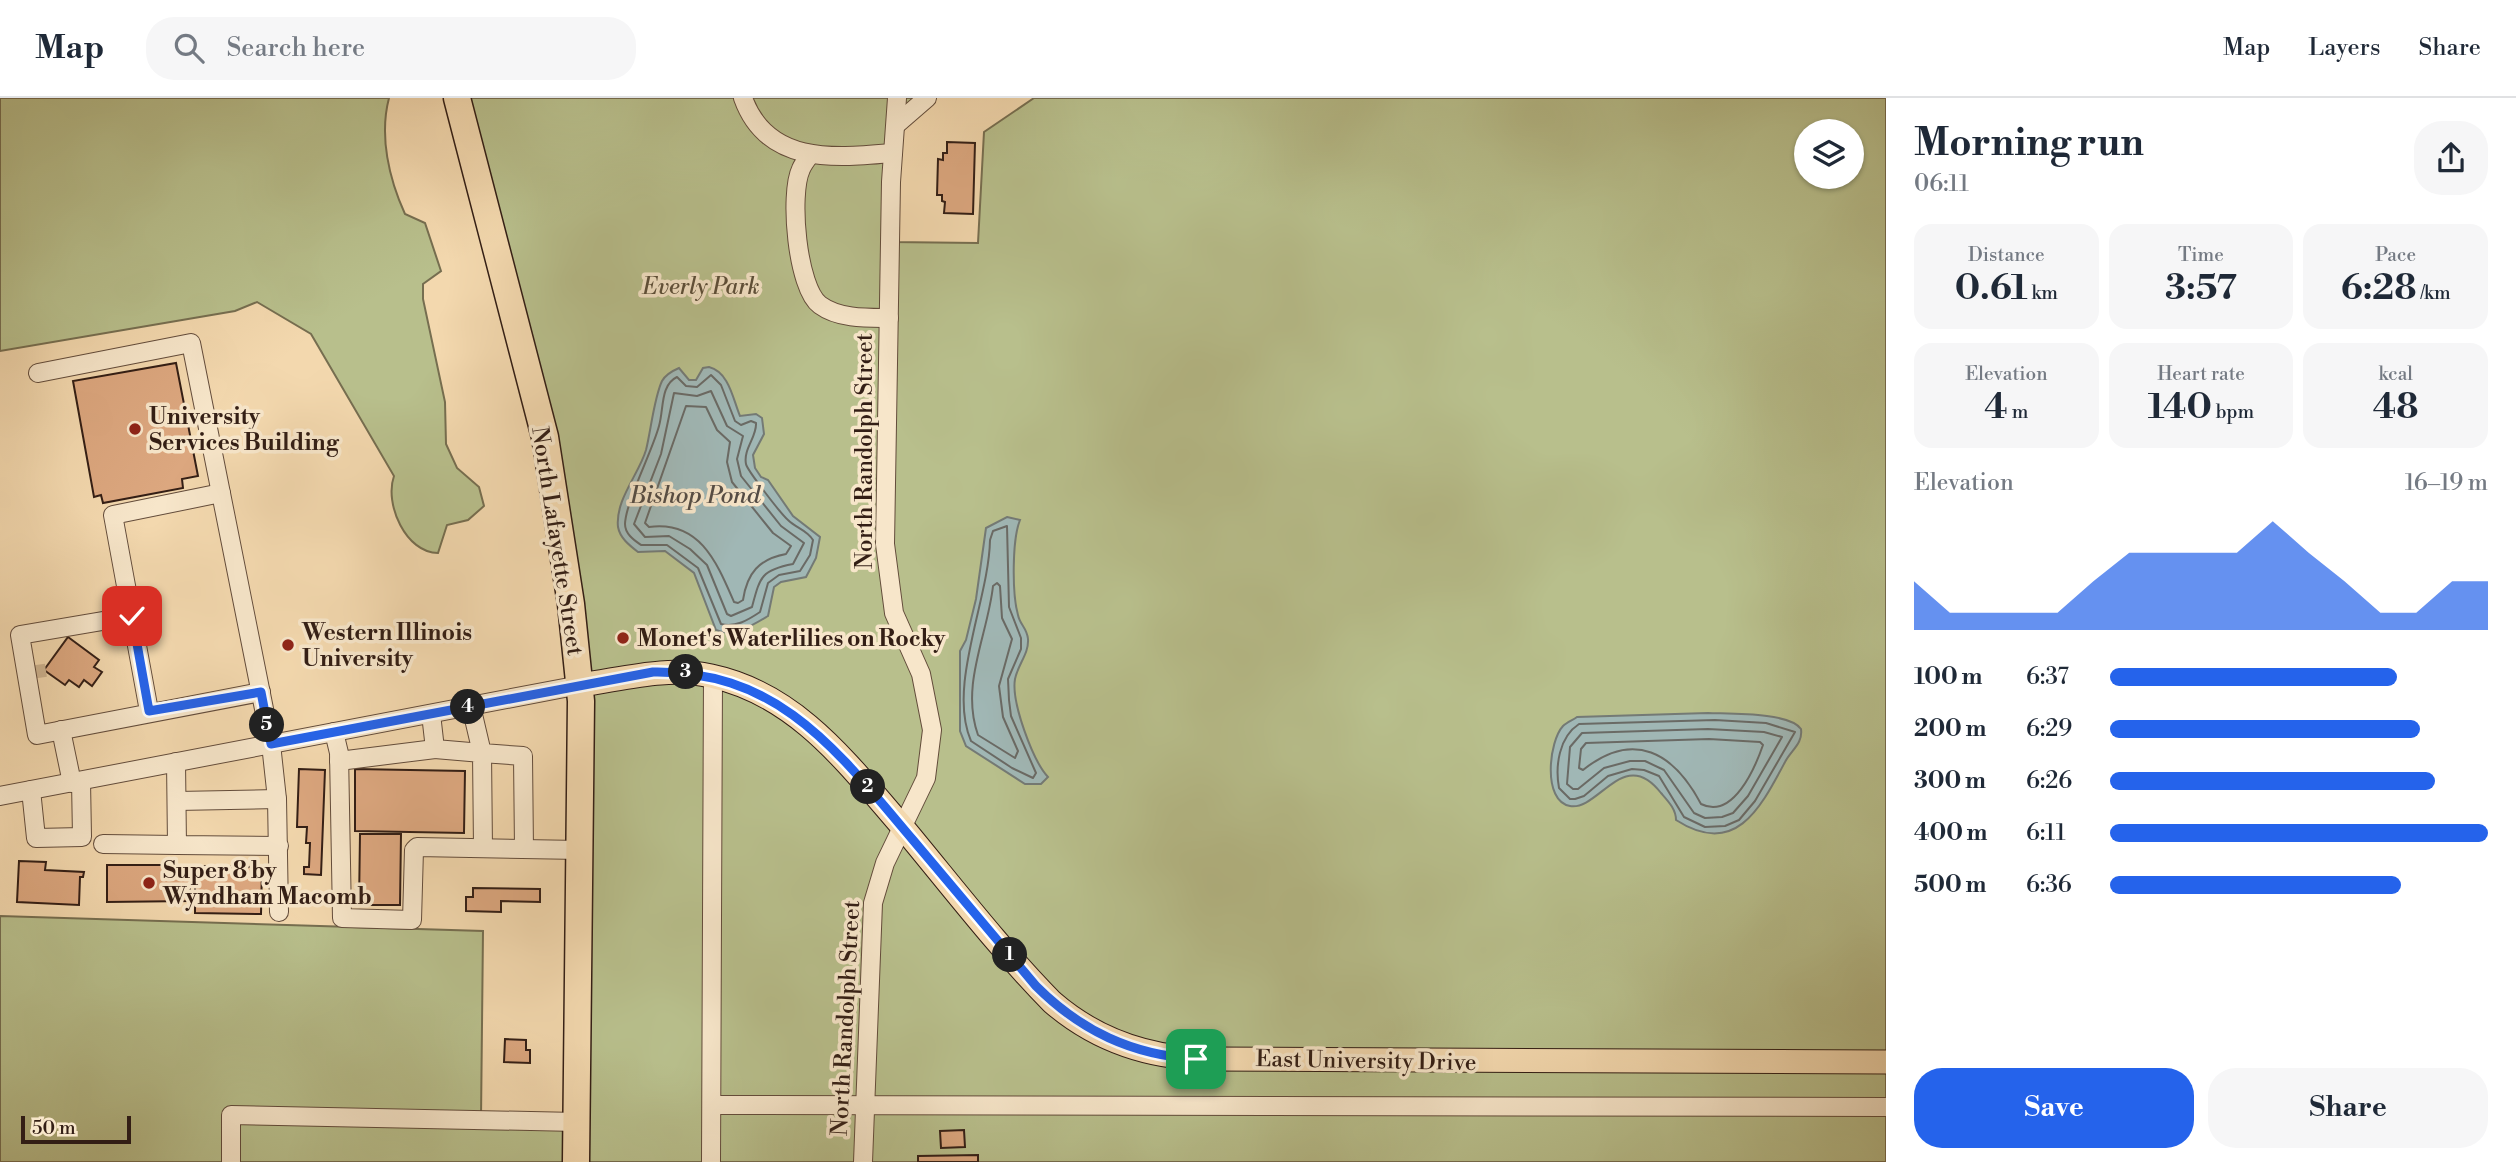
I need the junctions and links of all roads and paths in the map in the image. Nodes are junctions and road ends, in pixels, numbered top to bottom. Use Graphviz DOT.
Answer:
graph roads {
  1 [pos="457,98"];
  2 [pos="743,98"];
  3 [pos="897,98"];
  4 [pos="927,98"];
  5 [pos="897,124"];
  6 [pos="893,153"];
  7 [pos="810,155"];
  8 [pos="889,318"];
  9 [pos="38,373"];
  10 [pos="220,493"];
  11 [pos="132,616"];
  12 [pos="32,665"];
  13 [pos="713,676"];
  14 [pos="580,685"];
  15 [pos="261,692"];
  16 [pos="31,698"];
  17 [pos="471,706"];
  18 [pos="149,711"];
  19 [pos="431,714"];
  20 [pos="61,730"];
  21 [pos="334,732"];
  22 [pos="271,744"];
  23 [pos="435,748"];
  24 [pos="482,753"];
  25 [pos="339,761"];
  26 [pos="176,762"];
  27 [pos="76,782"];
  28 [pos="31,790"];
  29 [pos="0,796"];
  30 [pos="277,799"];
  31 [pos="177,801"];
  32 [pos="904,829"];
  33 [pos="103,844"];
  34 [pos="177,845"];
  35 [pos="279,846"];
  36 [pos="482,848"];
  37 [pos="524,849"];
  38 [pos="580,850"];
  39 [pos="279,912"];
  40 [pos="1886,1062"];
  41 [pos="712,1105"];
  42 [pos="864,1105"];
  43 [pos="1886,1107"];
  44 [pos="577,1122"];
  45 [pos="231,1162"];
  46 [pos="576,1162"];
  47 [pos="711,1162"];
  48 [pos="863,1162"];
  1 -- 14 [label="highway, North Lafayette Street"];
  2 -- 7 [label="street"];
  3 -- 5 [label="street, North Randolph Street"];
  4 -- 5 [label="street"];
  5 -- 6 [label="street, North Randolph Street"];
  6 -- 7 [label="street"];
  6 -- 8 [label="street, North Randolph Street"];
  7 -- 8 [label="street"];
  8 -- 32 [label="street, North Randolph Street"];
  9 -- 10 [label="street"];
  10 -- 11 [label="street"];
  10 -- 15 [label="street"];
  11 -- 12 [label="street"];
  11 -- 18 [label="street"];
  12 -- 16 [label="street"];
  12 -- 16 [label="street"];
  13 -- 14 [label="main road, East University Drive"];
  13 -- 32 [label="main road, East University Drive"];
  13 -- 41 [label="street"];
  14 -- 17 [label="street"];
  14 -- 38 [label="highway, North Lafayette Street"];
  15 -- 18 [label="street"];
  15 -- 22 [label="street"];
  16 -- 20 [label="street"];
  17 -- 19 [label="street"];
  17 -- 24 [label="street"];
  18 -- 20 [label="street"];
  19 -- 21 [label="street"];
  19 -- 23 [label="street"];
  20 -- 27 [label="street"];
  21 -- 22 [label="street"];
  21 -- 25 [label="street"];
  22 -- 26 [label="street"];
  22 -- 30 [label="street"];
  23 -- 24 [label="street"];
  23 -- 25 [label="street"];
  24 -- 36 [label="street"];
  24 -- 37 [label="street"];
  25 -- 36 [label="street"];
  26 -- 27 [label="street"];
  26 -- 31 [label="street"];
  27 -- 28 [label="street"];
  27 -- 28 [label="street"];
  28 -- 29 [label="street"];
  30 -- 31 [label="street"];
  30 -- 35 [label="street"];
  31 -- 34 [label="street"];
  32 -- 40 [label="main road, East University Drive"];
  32 -- 42 [label="street, North Randolph Street"];
  33 -- 34 [label="street"];
  34 -- 35 [label="street"];
  35 -- 39 [label="street"];
  36 -- 37 [label="street"];
  37 -- 38 [label="street"];
  38 -- 44 [label="highway, North Lafayette Street"];
  41 -- 42 [label="street"];
  41 -- 47 [label="street"];
  42 -- 43 [label="street"];
  42 -- 48 [label="street, North Randolph Street"];
  44 -- 45 [label="street"];
  44 -- 46 [label="highway, North Lafayette Street"];
}
